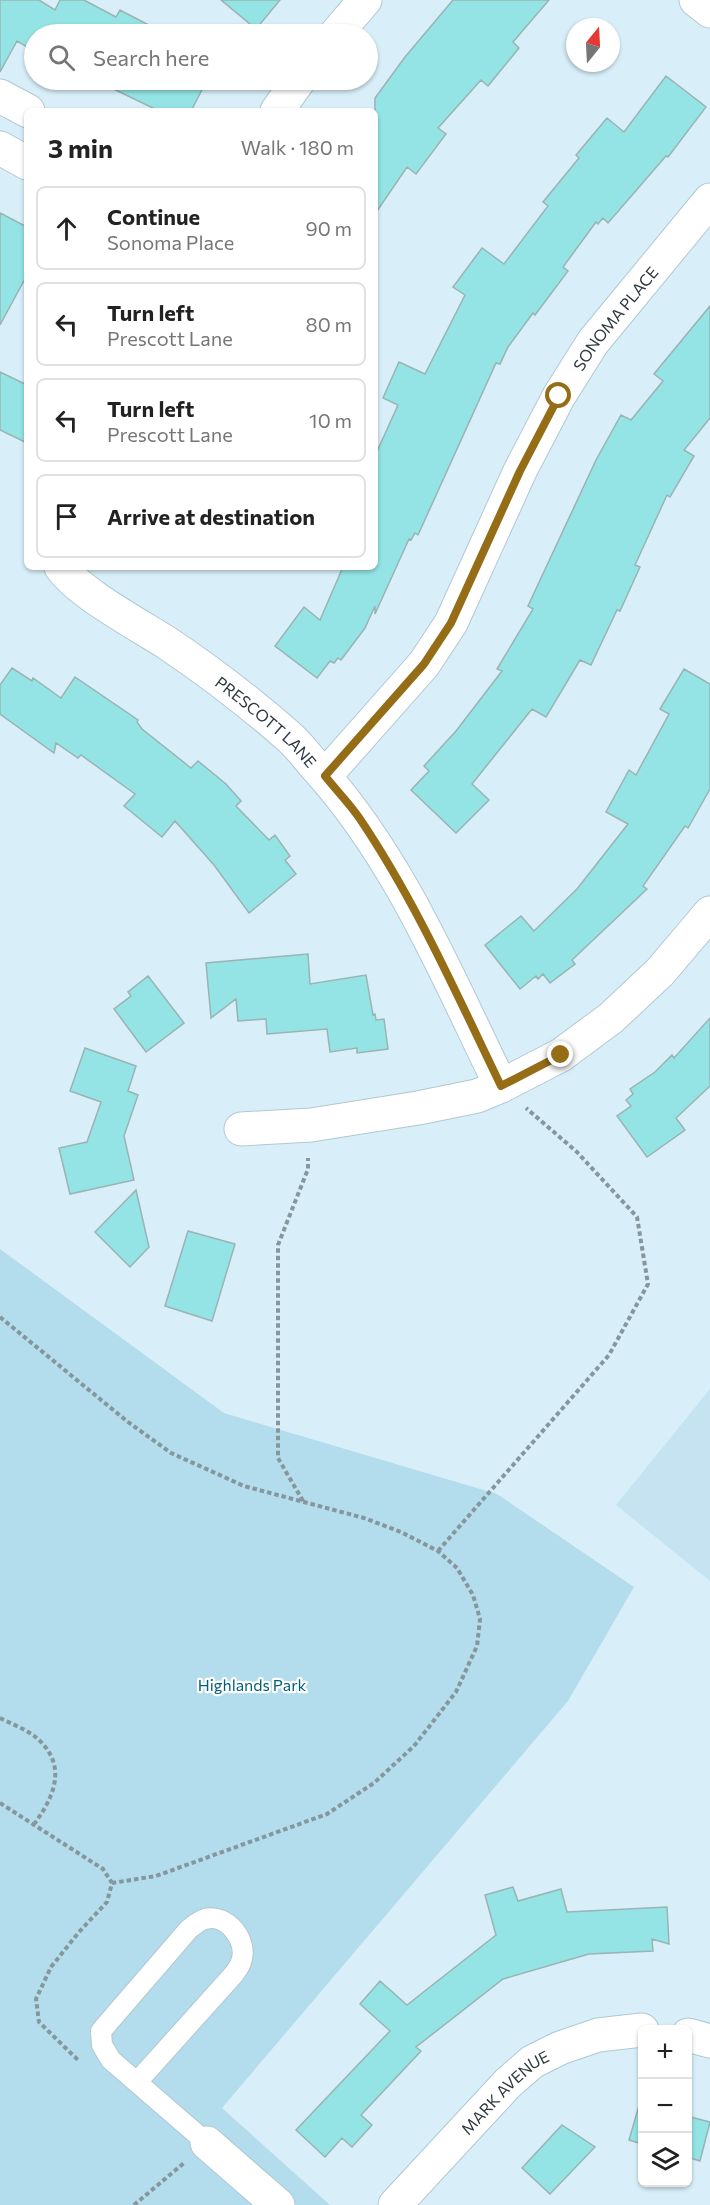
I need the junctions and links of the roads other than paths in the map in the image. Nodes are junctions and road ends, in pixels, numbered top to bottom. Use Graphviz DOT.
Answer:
graph roads {
  1 [pos="365,0"];
  2 [pos="696,0"];
  3 [pos="710,11"];
  4 [pos="345,24"];
  5 [pos="292,90"];
  6 [pos="0,96"];
  7 [pos="279,108"];
  8 [pos="24,109"];
  9 [pos="0,148"];
  10 [pos="24,161"];
  11 [pos="710,200"];
  12 [pos="64,570"];
  13 [pos="325,776"];
  14 [pos="710,913"];
  15 [pos="501,1086"];
  16 [pos="241,1129"];
  17 [pos="638,2030"];
  18 [pos="692,2036"];
  19 [pos="710,2041"];
  20 [pos="137,2082"];
  21 [pos="199,2150"];
  22 [pos="278,2205"];
  23 [pos="395,2205"];
  1 -- 4 [label="street"];
  2 -- 3 [label="street"];
  5 -- 7 [label="street"];
  6 -- 8 [label="street"];
  9 -- 10 [label="street"];
  11 -- 13 [label="street, SONOMA PLACE"];
  12 -- 13 [label="street, PRESCOTT LANE"];
  13 -- 15 [label="street, PRESCOTT LANE"];
  14 -- 15 [label="street"];
  15 -- 16 [label="street"];
  17 -- 23 [label="street, MARK AVENUE"];
  18 -- 19 [label="street"];
  20 -- 20 [label="lane"];
  20 -- 21 [label="lane"];
  21 -- 22 [label="street"];
}
